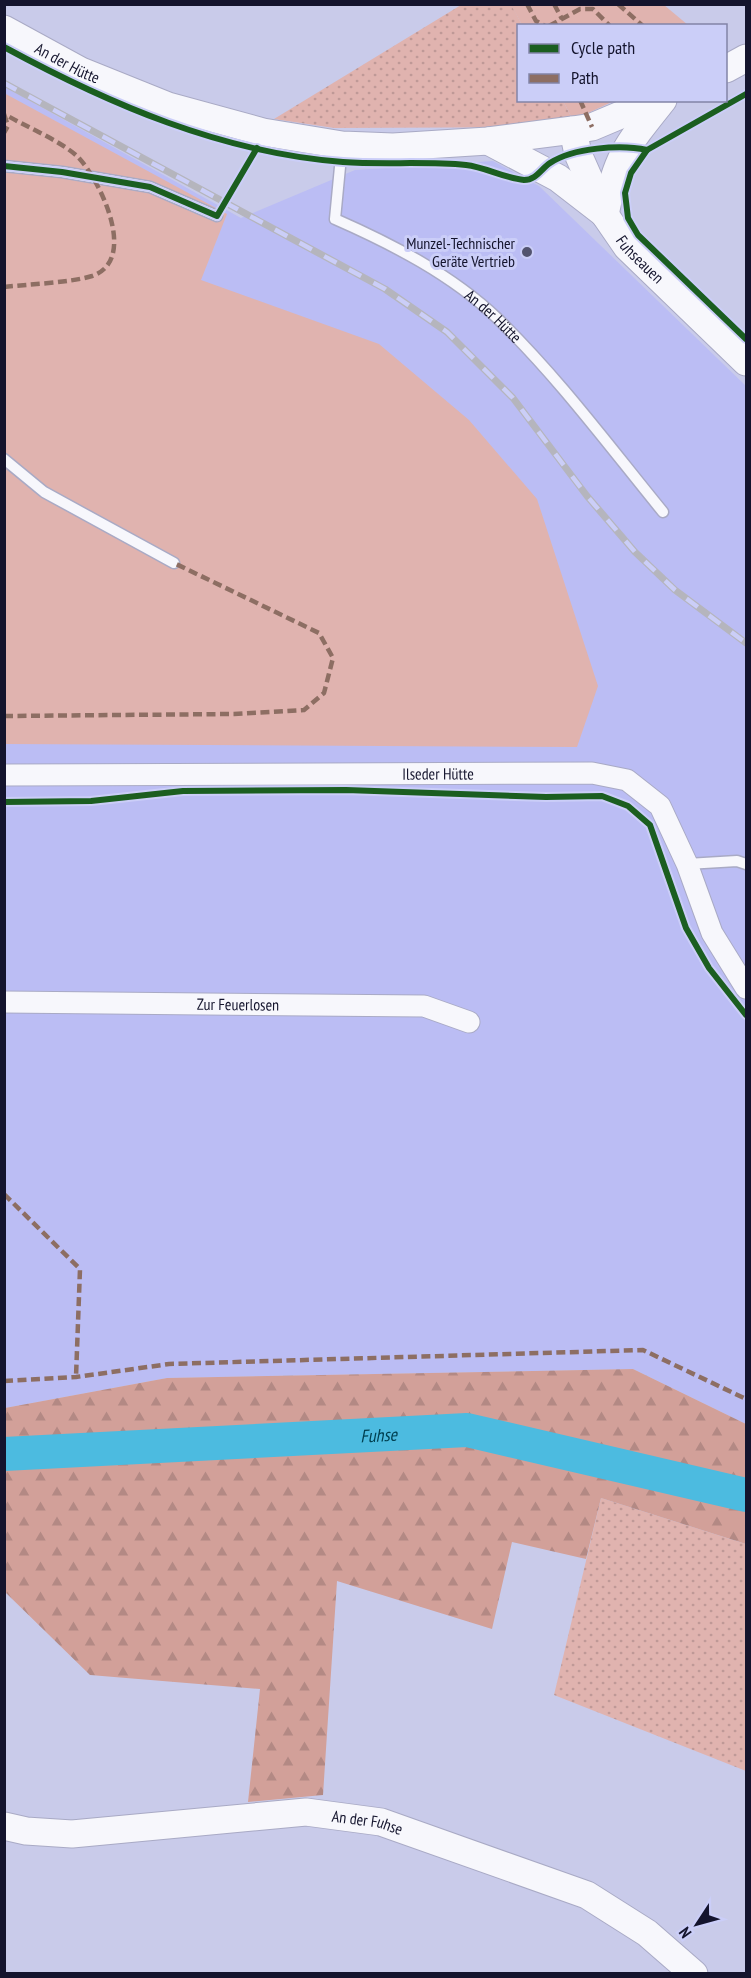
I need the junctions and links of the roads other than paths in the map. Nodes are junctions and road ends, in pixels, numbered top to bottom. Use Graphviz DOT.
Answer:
graph roads {
  1 [pos="4,29"];
  2 [pos="747,58"];
  3 [pos="727,68"];
  4 [pos="651,102"];
  5 [pos="661,102"];
  6 [pos="573,130"];
  7 [pos="489,141"];
  8 [pos="342,145"];
  9 [pos="4,166"];
  10 [pos="606,215"];
  11 [pos="217,216"];
  12 [pos="747,362"];
  13 [pos="4,459"];
  14 [pos="663,512"];
  15 [pos="174,562"];
  16 [pos="4,775"];
  17 [pos="687,864"];
  18 [pos="747,864"];
  19 [pos="747,988"];
  20 [pos="4,1002"];
  21 [pos="469,1022"];
  22 [pos="4,1826"];
  23 [pos="693,1974"];
  1 -- 8 [label="street, An der Hütte"];
  2 -- 3 [label="street"];
  4 -- 6 [label="street, An der Hütte"];
  5 -- 10 [label="street"];
  6 -- 7 [label="street, An der Hütte"];
  6 -- 10 [label="street, Fuhseauen"];
  7 -- 8 [label="street, An der Hütte"];
  7 -- 10 [label="street"];
  8 -- 14 [label="lane, An der Hütte"];
  9 -- 11 [label="lane"];
  10 -- 12 [label="street, Fuhseauen"];
  13 -- 15 [label="lane"];
  16 -- 17 [label="street, Ilseder Hütte"];
  17 -- 18 [label="lane"];
  17 -- 19 [label="street, Ilseder Hütte"];
  20 -- 21 [label="street, Zur Feuerlosen"];
  22 -- 23 [label="street, An der Fuhse"];
}
